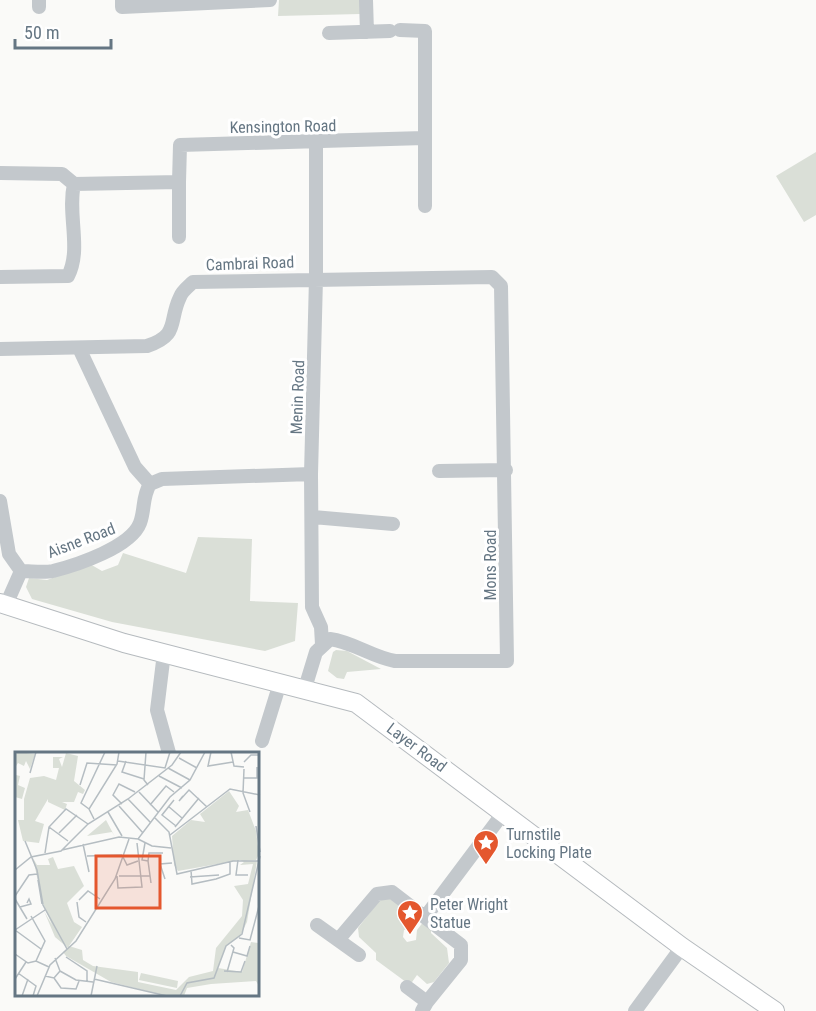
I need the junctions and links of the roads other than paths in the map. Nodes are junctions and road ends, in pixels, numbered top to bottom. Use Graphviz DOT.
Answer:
graph roads {
  1 [pos="122,0"];
  2 [pos="270,0"];
  3 [pos="366,0"];
  4 [pos="366,32"];
  5 [pos="329,33"];
  6 [pos="424,138"];
  7 [pos="316,142"];
  8 [pos="0,173"];
  9 [pos="179,182"];
  10 [pos="74,184"];
  11 [pos="424,206"];
  12 [pos="178,237"];
  13 [pos="0,277"];
  14 [pos="316,278"];
  15 [pos="501,286"];
  16 [pos="79,348"];
  17 [pos="0,349"];
  18 [pos="506,470"];
  19 [pos="439,471"];
  20 [pos="311,474"];
  21 [pos="150,484"];
  22 [pos="0,501"];
  23 [pos="313,517"];
  24 [pos="2,522"];
  25 [pos="393,524"];
  26 [pos="21,571"];
  27 [pos="3,604"];
  28 [pos="322,644"];
  29 [pos="164,653"];
  30 [pos="280,683"];
  31 [pos="305,688"];
  32 [pos="262,741"];
  33 [pos="170,752"];
  34 [pos="504,812"];
  35 [pos="426,916"];
  36 [pos="317,925"];
  37 [pos="338,940"];
  38 [pos="681,947"];
  39 [pos="359,955"];
  40 [pos="406,987"];
  41 [pos="424,1007"];
  42 [pos="634,1011"];
  43 [pos="775,1011"];
  1 -- 2 [label="street"];
  3 -- 4 [label="street"];
  4 -- 5 [label="street"];
  4 -- 6 [label="street"];
  6 -- 7 [label="street, Kensington Road"];
  6 -- 11 [label="street"];
  7 -- 9 [label="street, Kensington Road"];
  7 -- 14 [label="street, Menin Road"];
  8 -- 10 [label="street"];
  9 -- 10 [label="street"];
  9 -- 12 [label="street, Kensington Road"];
  10 -- 13 [label="street"];
  14 -- 15 [label="street, Cambrai Road"];
  14 -- 16 [label="street, Cambrai Road"];
  14 -- 20 [label="street, Menin Road"];
  15 -- 18 [label="street, Mons Road"];
  16 -- 17 [label="street, Cambrai Road"];
  16 -- 21 [label="street"];
  18 -- 19 [label="street"];
  18 -- 28 [label="street, Mons Road"];
  20 -- 21 [label="street"];
  20 -- 23 [label="street, Menin Road"];
  21 -- 26 [label="street, Aisne Road"];
  22 -- 24 [label="street"];
  23 -- 25 [label="street"];
  23 -- 28 [label="street, Menin Road"];
  24 -- 26 [label="street"];
  26 -- 27 [label="street"];
  27 -- 29 [label="main road, Layer Road"];
  28 -- 31 [label="street"];
  29 -- 30 [label="main road, Layer Road"];
  29 -- 33 [label="street"];
  30 -- 31 [label="main road, Layer Road"];
  30 -- 32 [label="street"];
  31 -- 34 [label="main road, Layer Road"];
  34 -- 35 [label="street"];
  34 -- 38 [label="main road, Layer Road"];
  35 -- 37 [label="street"];
  35 -- 41 [label="street"];
  36 -- 37 [label="street"];
  37 -- 39 [label="street"];
  38 -- 42 [label="street"];
  38 -- 43 [label="main road, Layer Road"];
  40 -- 41 [label="street"];
}
